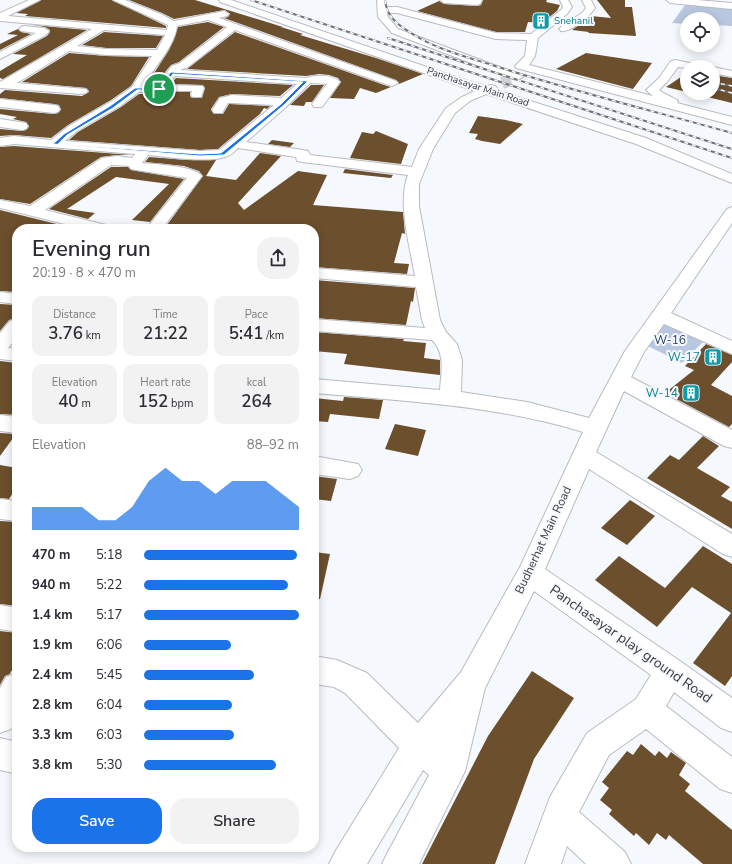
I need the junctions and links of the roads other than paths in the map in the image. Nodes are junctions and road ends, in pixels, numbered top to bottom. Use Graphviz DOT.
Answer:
graph roads {
  1 [pos="117,0"];
  2 [pos="223,0"];
  3 [pos="444,0"];
  4 [pos="478,0"];
  5 [pos="564,0"];
  6 [pos="586,0"];
  7 [pos="670,0"];
  8 [pos="10,1"];
  9 [pos="35,1"];
  10 [pos="381,5"];
  11 [pos="732,6"];
  12 [pos="248,9"];
  13 [pos="2,15"];
  14 [pos="209,17"];
  15 [pos="234,26"];
  16 [pos="102,27"];
  17 [pos="12,29"];
  18 [pos="172,29"];
  19 [pos="564,29"];
  20 [pos="533,37"];
  21 [pos="271,40"];
  22 [pos="66,48"];
  23 [pos="259,48"];
  24 [pos="161,53"];
  25 [pos="0,56"];
  26 [pos="680,64"];
  27 [pos="720,71"];
  28 [pos="172,73"];
  29 [pos="732,74"];
  30 [pos="306,81"];
  31 [pos="392,83"];
  32 [pos="2,85"];
  33 [pos="41,88"];
  34 [pos="136,89"];
  35 [pos="159,89"];
  36 [pos="484,90"];
  37 [pos="82,91"];
  38 [pos="196,95"];
  39 [pos="284,102"];
  40 [pos="0,103"];
  41 [pos="13,104"];
  42 [pos="318,104"];
  43 [pos="54,109"];
  44 [pos="218,110"];
  45 [pos="0,113"];
  46 [pos="732,115"];
  47 [pos="732,121"];
  48 [pos="0,123"];
  49 [pos="22,126"];
  50 [pos="0,142"];
  51 [pos="54,144"];
  52 [pos="236,144"];
  53 [pos="145,152"];
  54 [pos="135,163"];
  55 [pos="416,172"];
  56 [pos="732,179"];
  57 [pos="4,208"];
  58 [pos="33,211"];
  59 [pos="84,224"];
  60 [pos="158,224"];
  61 [pos="728,225"];
  62 [pos="319,273"];
  63 [pos="424,282"];
  64 [pos="0,297"];
  65 [pos="12,298"];
  66 [pos="660,315"];
  67 [pos="319,325"];
  68 [pos="12,331"];
  69 [pos="438,335"];
  70 [pos="0,345"];
  71 [pos="732,348"];
  72 [pos="0,353"];
  73 [pos="12,354"];
  74 [pos="620,380"];
  75 [pos="319,386"];
  76 [pos="450,398"];
  77 [pos="0,423"];
  78 [pos="12,424"];
  79 [pos="596,428"];
  80 [pos="732,440"];
  81 [pos="584,455"];
  82 [pos="319,466"];
  83 [pos="350,470"];
  84 [pos="0,509"];
  85 [pos="12,510"];
  86 [pos="732,547"];
  87 [pos="530,572"];
  88 [pos="0,617"];
  89 [pos="12,619"];
  90 [pos="670,670"];
  91 [pos="319,671"];
  92 [pos="472,682"];
  93 [pos="12,696"];
  94 [pos="647,710"];
  95 [pos="732,717"];
  96 [pos="0,718"];
  97 [pos="419,746"];
  98 [pos="0,754"];
  99 [pos="12,757"];
  100 [pos="449,771"];
  101 [pos="732,777"];
  102 [pos="559,817"];
  103 [pos="347,864"];
  104 [pos="400,864"];
  105 [pos="543,864"];
  106 [pos="613,864"];
  1 -- 18 [label="street"];
  2 -- 12 [label="street, Panchasayar Main Road"];
  3 -- 4 [label="street"];
  5 -- 20 [label="street"];
  6 -- 19 [label="street"];
  7 -- 11 [label="street"];
  8 -- 9 [label="street"];
  9 -- 13 [label="street"];
  10 -- 20 [label="street"];
  10 -- 36 [label="street"];
  12 -- 14 [label="street"];
  12 -- 36 [label="street, Panchasayar Main Road"];
  13 -- 16 [label="street"];
  14 -- 15 [label="street"];
  14 -- 18 [label="street"];
  15 -- 21 [label="street"];
  15 -- 28 [label="street"];
  16 -- 18 [label="street"];
  16 -- 22 [label="street"];
  17 -- 25 [label="street"];
  18 -- 24 [label="street"];
  20 -- 47 [label="street"];
  21 -- 23 [label="street"];
  21 -- 31 [label="street"];
  22 -- 24 [label="street"];
  22 -- 32 [label="street"];
  24 -- 34 [label="street"];
  26 -- 46 [label="street"];
  27 -- 29 [label="street"];
  28 -- 30 [label="street"];
  28 -- 35 [label="street"];
  30 -- 39 [label="street"];
  30 -- 42 [label="street"];
  32 -- 33 [label="street"];
  33 -- 37 [label="street"];
  33 -- 41 [label="street"];
  34 -- 35 [label="street"];
  34 -- 51 [label="street"];
  35 -- 38 [label="street"];
  36 -- 55 [label="street"];
  36 -- 56 [label="street, Panchasayar Main Road"];
  39 -- 44 [label="street"];
  39 -- 52 [label="street"];
  40 -- 41 [label="street"];
  41 -- 43 [label="street"];
  41 -- 45 [label="street"];
  48 -- 49 [label="street"];
  50 -- 51 [label="street"];
  51 -- 53 [label="street"];
  52 -- 53 [label="street"];
  52 -- 55 [label="street"];
  53 -- 54 [label="street"];
  54 -- 58 [label="street"];
  54 -- 60 [label="street"];
  55 -- 63 [label="street"];
  57 -- 58 [label="street"];
  58 -- 59 [label="street"];
  61 -- 66 [label="street, Budherhat Main Road"];
  62 -- 63 [label="street"];
  63 -- 69 [label="street"];
  64 -- 65 [label="street"];
  66 -- 71 [label="street"];
  66 -- 74 [label="street, Budherhat Main Road"];
  67 -- 69 [label="street"];
  68 -- 70 [label="street"];
  69 -- 76 [label="street"];
  72 -- 73 [label="street"];
  74 -- 79 [label="street, Budherhat Main Road"];
  74 -- 80 [label="street"];
  75 -- 76 [label="street"];
  76 -- 79 [label="street"];
  77 -- 78 [label="street"];
  79 -- 81 [label="street, Budherhat Main Road"];
  81 -- 86 [label="street"];
  81 -- 87 [label="street, Budherhat Main Road"];
  82 -- 83 [label="street"];
  84 -- 85 [label="street"];
  87 -- 90 [label="street, Panchasayar play ground Road"];
  87 -- 92 [label="street, Budherhat Main Road"];
  88 -- 89 [label="street"];
  90 -- 94 [label="street"];
  90 -- 95 [label="street, Panchasayar play ground Road"];
  91 -- 97 [label="street"];
  92 -- 97 [label="street, Budherhat Main Road"];
  92 -- 100 [label="street"];
  93 -- 96 [label="street"];
  94 -- 101 [label="street"];
  94 -- 102 [label="street"];
  97 -- 100 [label="street"];
  97 -- 103 [label="street, Budherhat Main Road"];
  98 -- 99 [label="street"];
  100 -- 104 [label="street"];
  102 -- 105 [label="street"];
  102 -- 106 [label="street"];
}
